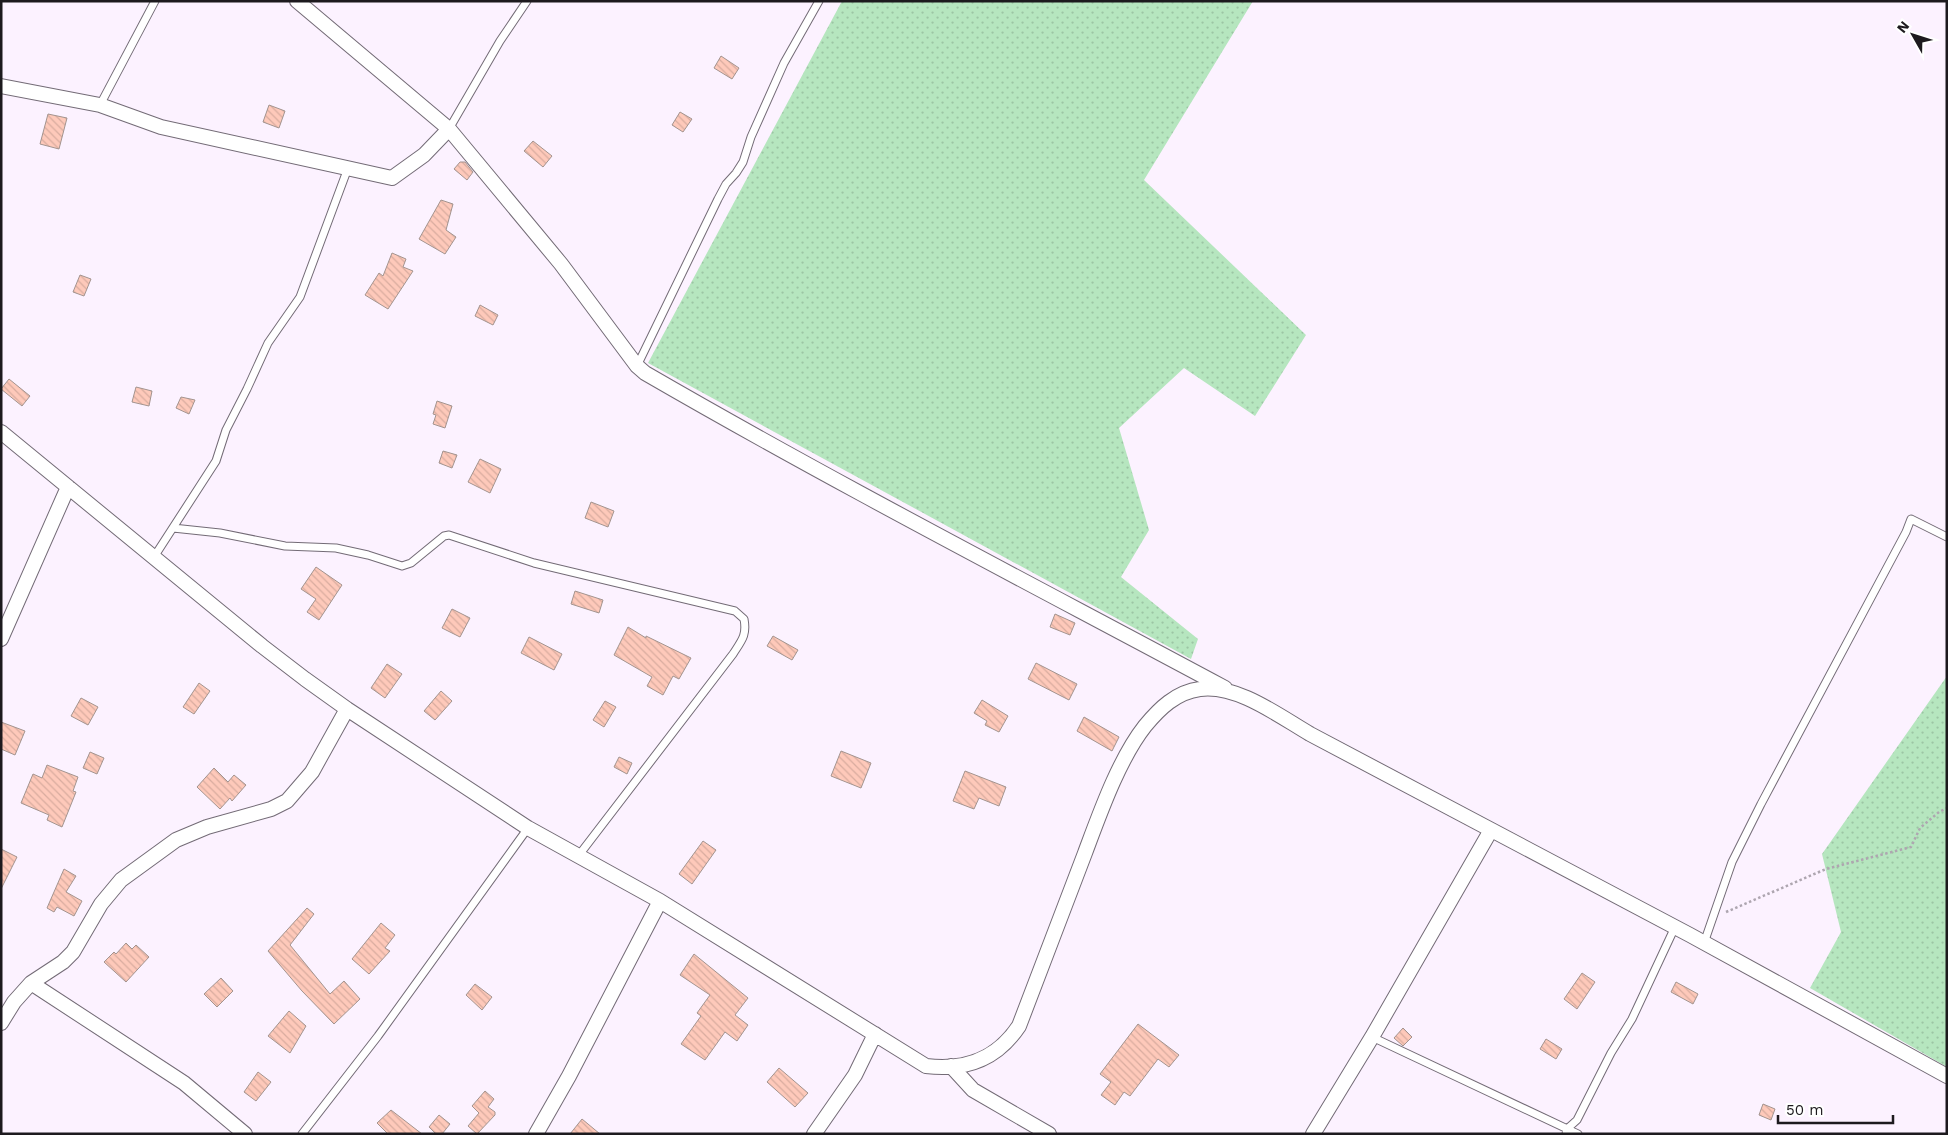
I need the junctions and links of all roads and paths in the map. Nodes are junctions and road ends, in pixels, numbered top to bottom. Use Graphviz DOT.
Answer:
graph roads {
  1 [pos="154,1"];
  2 [pos="298,1"];
  3 [pos="527,1"];
  4 [pos="819,1"];
  5 [pos="1,86"];
  6 [pos="100,105"];
  7 [pos="449,129"];
  8 [pos="348,168"];
  9 [pos="637,366"];
  10 [pos="1,432"];
  11 [pos="68,487"];
  12 [pos="173,528"];
  13 [pos="1947,537"];
  14 [pos="154,558"];
  15 [pos="1,639"];
  16 [pos="1238,694"];
  17 [pos="347,708"];
  18 [pos="1947,808"];
  19 [pos="528,828"];
  20 [pos="1490,830"];
  21 [pos="579,855"];
  22 [pos="660,901"];
  23 [pos="1713,918"];
  24 [pos="1675,927"];
  25 [pos="1704,943"];
  26 [pos="31,983"];
  27 [pos="1,1023"];
  28 [pos="875,1034"];
  29 [pos="1372,1037"];
  30 [pos="951,1066"];
  31 [pos="1947,1076"];
  32 [pos="1567,1131"];
  33 [pos="539,1132"];
  34 [pos="245,1134"];
  35 [pos="302,1134"];
  36 [pos="814,1134"];
  37 [pos="1048,1134"];
  38 [pos="1312,1134"];
  39 [pos="1578,1134"];
  1 -- 6 [label="lane"];
  2 -- 7 [label="street"];
  3 -- 7 [label="lane"];
  4 -- 9 [label="lane"];
  5 -- 6 [label="street"];
  6 -- 8 [label="street"];
  7 -- 8 [label="street"];
  7 -- 9 [label="street"];
  8 -- 12 [label="lane"];
  9 -- 16 [label="street"];
  10 -- 11 [label="street"];
  11 -- 14 [label="street"];
  11 -- 15 [label="street"];
  12 -- 14 [label="lane"];
  12 -- 21 [label="lane"];
  13 -- 23 [label="lane"];
  14 -- 17 [label="street"];
  16 -- 20 [label="street"];
  16 -- 30 [label="street"];
  17 -- 19 [label="street"];
  17 -- 26 [label="street"];
  18 -- 23 [label="path"];
  19 -- 21 [label="street"];
  19 -- 35 [label="lane"];
  20 -- 24 [label="street"];
  20 -- 29 [label="street"];
  21 -- 22 [label="street"];
  22 -- 28 [label="street"];
  22 -- 33 [label="street"];
  23 -- 25 [label="lane"];
  24 -- 25 [label="street"];
  24 -- 32 [label="lane"];
  25 -- 31 [label="street"];
  26 -- 27 [label="street"];
  26 -- 34 [label="street"];
  28 -- 30 [label="street"];
  28 -- 36 [label="street"];
  29 -- 32 [label="lane"];
  29 -- 38 [label="street"];
  30 -- 37 [label="street"];
  32 -- 39 [label="lane"];
}
